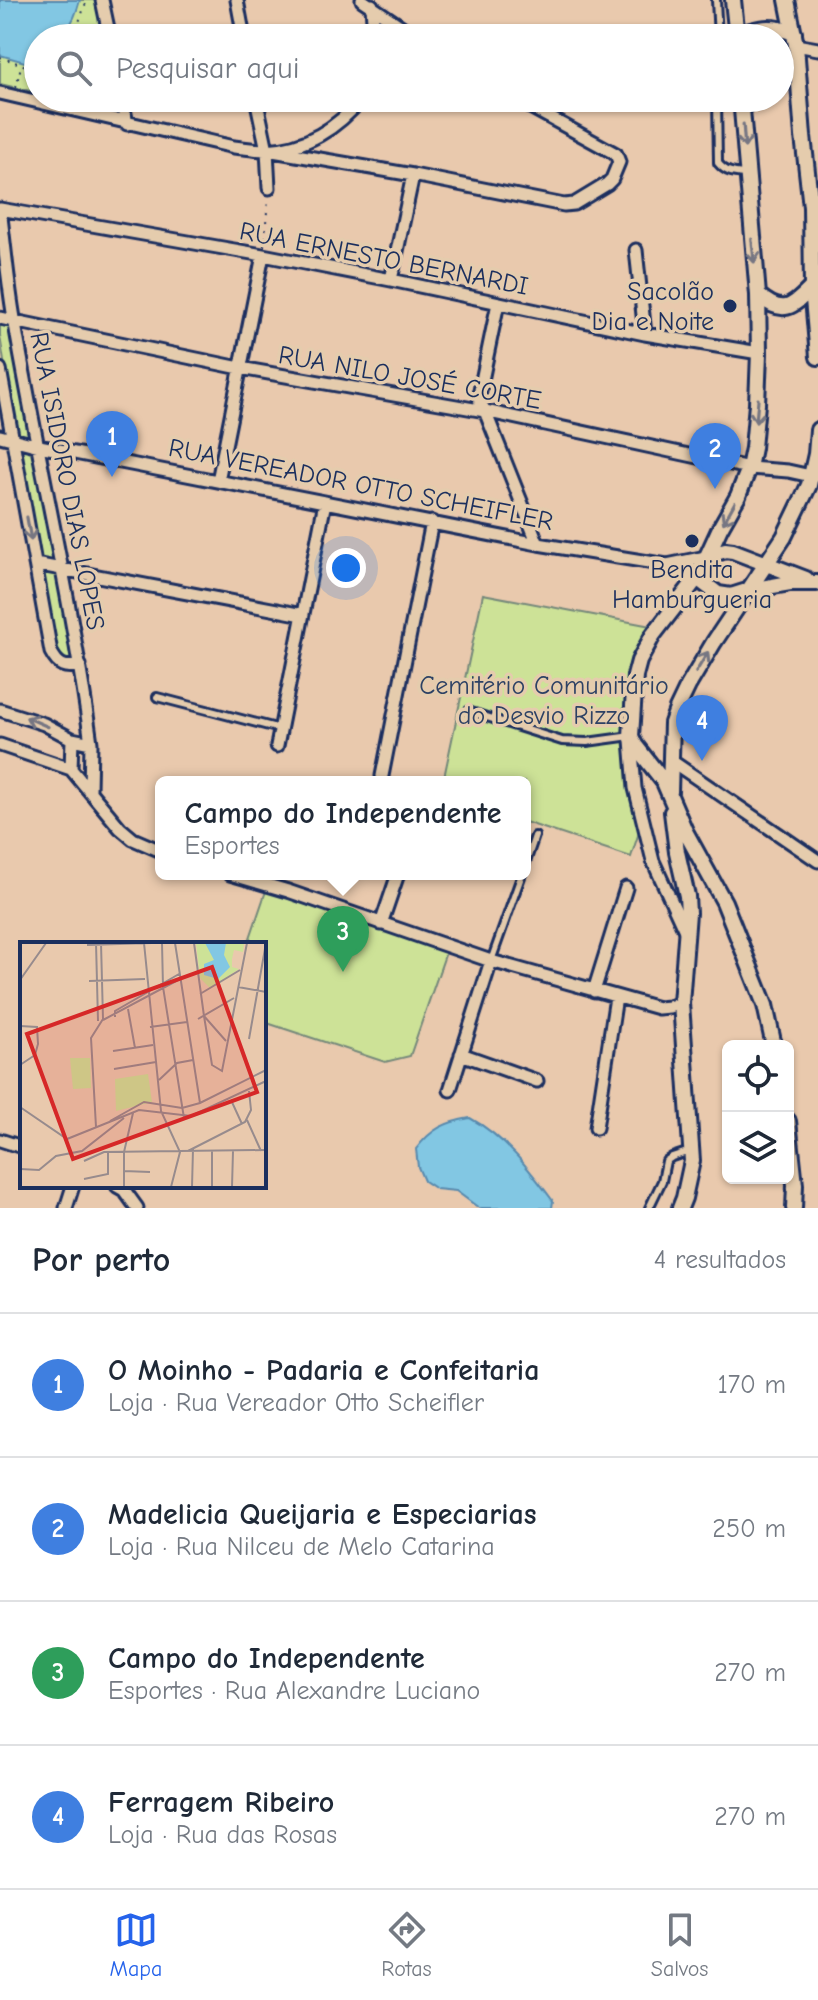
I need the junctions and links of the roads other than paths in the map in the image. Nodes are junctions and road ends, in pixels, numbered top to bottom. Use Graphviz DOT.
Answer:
graph roads {
  1 [pos="102,0"];
  2 [pos="237,0"];
  3 [pos="716,0"];
  4 [pos="733,0"];
  5 [pos="787,0"];
  6 [pos="367,3"];
  7 [pos="107,24"];
  8 [pos="241,24"];
  9 [pos="371,24"];
  10 [pos="398,24"];
  11 [pos="717,24"];
  12 [pos="736,24"];
  13 [pos="792,24"];
  14 [pos="794,34"];
  15 [pos="795,39"];
  16 [pos="818,49"];
  17 [pos="0,93"];
  18 [pos="24,99"];
  19 [pos="77,112"];
  20 [pos="125,112"];
  21 [pos="259,112"];
  22 [pos="348,112"];
  23 [pos="540,112"];
  24 [pos="717,112"];
  25 [pos="742,112"];
  26 [pos="127,124"];
  27 [pos="267,150"];
  28 [pos="813,169"];
  29 [pos="746,174"];
  30 [pos="413,175"];
  31 [pos="269,188"];
  32 [pos="0,209"];
  33 [pos="636,250"];
  34 [pos="263,255"];
  35 [pos="391,280"];
  36 [pos="812,287"];
  37 [pos="758,295"];
  38 [pos="498,303"];
  39 [pos="0,318"];
  40 [pos="14,322"];
  41 [pos="645,334"];
  42 [pos="759,353"];
  43 [pos="818,357"];
  44 [pos="240,368"];
  45 [pos="0,369"];
  46 [pos="485,411"];
  47 [pos="818,430"];
  48 [pos="0,436"];
  49 [pos="13,440"];
  50 [pos="39,446"];
  51 [pos="749,468"];
  52 [pos="811,476"];
  53 [pos="218,481"];
  54 [pos="325,502"];
  55 [pos="432,522"];
  56 [pos="538,544"];
  57 [pos="706,557"];
  58 [pos="35,564"];
  59 [pos="765,564"];
  60 [pos="667,565"];
  61 [pos="64,570"];
  62 [pos="697,578"];
  63 [pos="817,583"];
  64 [pos="750,590"];
  65 [pos="303,615"];
  66 [pos="80,665"];
  67 [pos="157,697"];
  68 [pos="0,710"];
  69 [pos="468,711"];
  70 [pos="280,729"];
  71 [pos="72,739"];
  72 [pos="633,740"];
  73 [pos="91,743"];
  74 [pos="0,745"];
  75 [pos="277,746"];
  76 [pos="670,764"];
  77 [pos="71,769"];
  78 [pos="382,776"];
  79 [pos="696,776"];
  80 [pos="90,790"];
  81 [pos="670,795"];
  82 [pos="535,836"];
  83 [pos="155,848"];
  84 [pos="531,848"];
  85 [pos="818,861"];
  86 [pos="250,880"];
  87 [pos="396,880"];
  88 [pos="520,880"];
  89 [pos="626,888"];
  90 [pos="381,924"];
  91 [pos="686,935"];
  92 [pos="491,961"];
  93 [pos="594,991"];
  94 [pos="616,997"];
  95 [pos="681,1003"];
  96 [pos="773,1040"];
  97 [pos="461,1054"];
  98 [pos="537,1081"];
  99 [pos="450,1090"];
  100 [pos="596,1128"];
  101 [pos="0,1140"];
  102 [pos="20,1146"];
  103 [pos="691,1151"];
  104 [pos="794,1176"];
  105 [pos="72,1188"];
  106 [pos="121,1188"];
  107 [pos="66,1208"];
  108 [pos="137,1208"];
  109 [pos="649,1208"];
  110 [pos="680,1208"];
  111 [pos="794,1208"];
  1 -- 7 [label="street"];
  2 -- 8 [label="street"];
  3 -- 11 [label="lane"];
  4 -- 12 [label="street"];
  5 -- 13 [label="street"];
  6 -- 9 [label="street"];
  6 -- 10 [label="street"];
  14 -- 15 [label="street"];
  15 -- 16 [label="street"];
  15 -- 28 [label="street"];
  17 -- 18 [label="street"];
  19 -- 26 [label="street"];
  20 -- 26 [label="street"];
  21 -- 27 [label="street"];
  22 -- 27 [label="street"];
  23 -- 30 [label="street"];
  24 -- 29 [label="lane"];
  25 -- 29 [label="street, one-way"];
  26 -- 27 [label="street"];
  27 -- 30 [label="street"];
  27 -- 31 [label="street"];
  28 -- 36 [label="street"];
  29 -- 37 [label="street, one-way"];
  30 -- 35 [label="street"];
  32 -- 34 [label="street, RUA ERNESTO BERNARDI"];
  32 -- 40 [label="street, RUA ISIDORO DIAS LOPES"];
  33 -- 41 [label="street"];
  34 -- 35 [label="street, RUA ERNESTO BERNARDI"];
  34 -- 44 [label="street"];
  35 -- 38 [label="street, RUA ERNESTO BERNARDI"];
  36 -- 37 [label="street"];
  36 -- 43 [label="street"];
  37 -- 42 [label="street"];
  38 -- 41 [label="street, RUA ERNESTO BERNARDI"];
  38 -- 46 [label="street"];
  39 -- 40 [label="street, RUA NILO JOSÉ CORTE"];
  40 -- 44 [label="street, RUA NILO JOSÉ CORTE"];
  40 -- 50 [label="street, RUA ISIDORO DIAS LOPES"];
  41 -- 42 [label="street, RUA ERNESTO BERNARDI"];
  42 -- 51 [label="street, one-way"];
  44 -- 46 [label="street, RUA NILO JOSÉ CORTE"];
  44 -- 53 [label="street"];
  45 -- 49 [label="street, RUA ISIDORO DIAS LOPES"];
  46 -- 51 [label="street, RUA NILO JOSÉ CORTE"];
  46 -- 56 [label="street"];
  47 -- 52 [label="street"];
  48 -- 49 [label="street, RUA VEREADOR OTTO SCHEIFLER"];
  49 -- 50 [label="street, RUA VEREADOR OTTO SCHEIFLER"];
  49 -- 58 [label="street, RUA ISIDORO DIAS LOPES, one-way"];
  50 -- 53 [label="street, RUA VEREADOR OTTO SCHEIFLER"];
  50 -- 61 [label="street, RUA ISIDORO DIAS LOPES"];
  51 -- 52 [label="street, RUA NILO JOSÉ CORTE"];
  51 -- 57 [label="street, one-way"];
  52 -- 59 [label="street"];
  53 -- 54 [label="street, RUA VEREADOR OTTO SCHEIFLER"];
  54 -- 55 [label="street, RUA VEREADOR OTTO SCHEIFLER"];
  54 -- 65 [label="street"];
  55 -- 56 [label="street, RUA VEREADOR OTTO SCHEIFLER"];
  55 -- 78 [label="street"];
  56 -- 60 [label="street, RUA VEREADOR OTTO SCHEIFLER"];
  57 -- 59 [label="street, RUA VEREADOR OTTO SCHEIFLER"];
  57 -- 60 [label="street, RUA VEREADOR OTTO SCHEIFLER"];
  57 -- 62 [label="street"];
  58 -- 61 [label="street"];
  58 -- 66 [label="street, RUA ISIDORO DIAS LOPES"];
  59 -- 63 [label="street, RUA VEREADOR OTTO SCHEIFLER"];
  59 -- 64 [label="street"];
  60 -- 62 [label="street, RUA VEREADOR OTTO SCHEIFLER"];
  61 -- 65 [label="street"];
  61 -- 66 [label="street, RUA ISIDORO DIAS LOPES"];
  62 -- 64 [label="street, RUA VEREADOR OTTO SCHEIFLER"];
  62 -- 72 [label="street"];
  63 -- 64 [label="street, RUA VEREADOR OTTO SCHEIFLER"];
  76 -- 64 [label="street, one-way"];
  65 -- 70 [label="street"];
  66 -- 73 [label="street, RUA ISIDORO DIAS LOPES"];
  67 -- 70 [label="lane"];
  71 -- 68 [label="street, one-way"];
  69 -- 72 [label="lane"];
  70 -- 75 [label="street"];
  71 -- 73 [label="street"];
  71 -- 77 [label="street"];
  72 -- 76 [label="street"];
  72 -- 81 [label="street"];
  72 -- 91 [label="street"];
  73 -- 80 [label="street, RUA ISIDORO DIAS LOPES"];
  74 -- 77 [label="street"];
  76 -- 79 [label="street"];
  76 -- 81 [label="street"];
  77 -- 80 [label="street"];
  79 -- 81 [label="street"];
  79 -- 85 [label="street"];
  80 -- 83 [label="street"];
  81 -- 91 [label="street"];
  81 -- 96 [label="street"];
  82 -- 84 [label="lane"];
  86 -- 90 [label="street"];
  87 -- 90 [label="street"];
  88 -- 92 [label="lane"];
  89 -- 93 [label="street"];
  90 -- 92 [label="street"];
  91 -- 95 [label="street"];
  92 -- 93 [label="street"];
  92 -- 97 [label="street"];
  93 -- 94 [label="street"];
  94 -- 95 [label="street"];
  94 -- 100 [label="street"];
  95 -- 103 [label="street"];
  97 -- 98 [label="street"];
  97 -- 99 [label="street"];
  101 -- 102 [label="street"];
  103 -- 109 [label="lane"];
  103 -- 110 [label="street"];
  104 -- 111 [label="street"];
  105 -- 107 [label="street"];
  106 -- 108 [label="street"];
}
